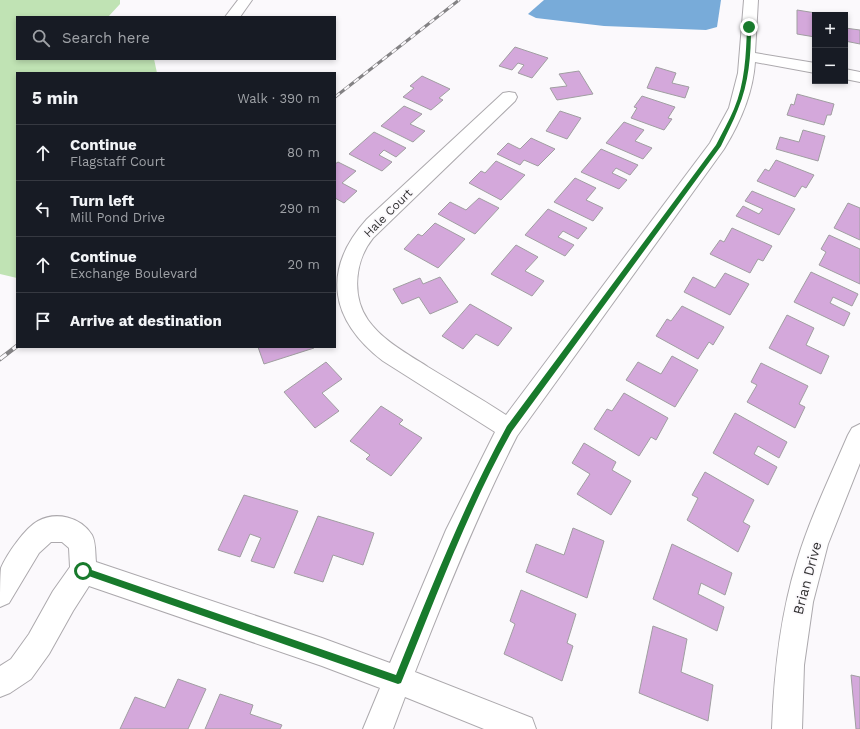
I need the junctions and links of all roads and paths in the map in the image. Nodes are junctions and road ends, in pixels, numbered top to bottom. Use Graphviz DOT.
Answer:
graph roads {
  1 [pos="245,0"];
  2 [pos="751,0"];
  3 [pos="233,16"];
  4 [pos="748,56"];
  5 [pos="812,67"];
  6 [pos="848,75"];
  7 [pos="860,77"];
  8 [pos="509,97"];
  9 [pos="509,428"];
  10 [pos="860,435"];
  11 [pos="83,571"];
  12 [pos="0,594"];
  13 [pos="398,680"];
  14 [pos="0,683"];
  15 [pos="378,729"];
  16 [pos="521,729"];
  17 [pos="787,729"];
  1 -- 3 [label="street"];
  2 -- 4 [label="street"];
  4 -- 5 [label="street"];
  4 -- 9 [label="street"];
  6 -- 7 [label="street"];
  8 -- 9 [label="street, Hale Court"];
  9 -- 13 [label="street"];
  10 -- 17 [label="street, Brian Drive"];
  11 -- 12 [label="street"];
  11 -- 13 [label="street"];
  11 -- 14 [label="street"];
  13 -- 15 [label="street"];
  13 -- 16 [label="street"];
}
